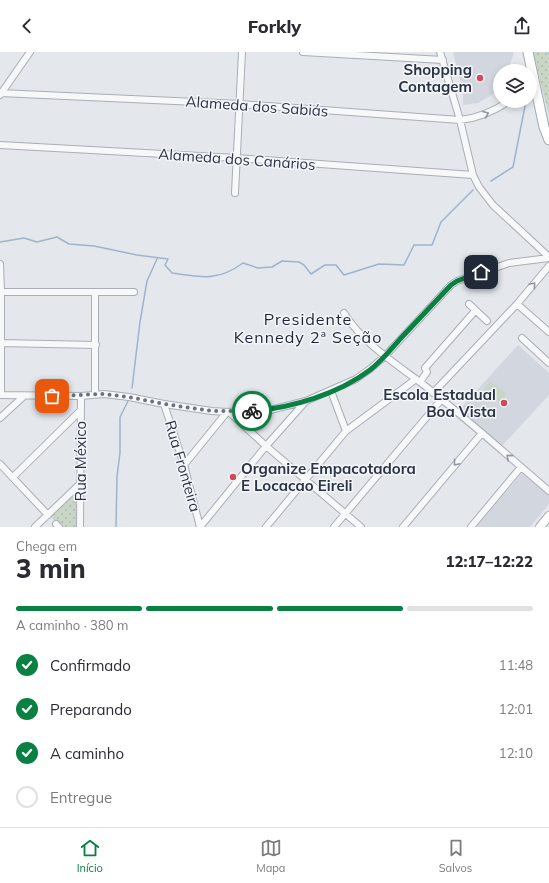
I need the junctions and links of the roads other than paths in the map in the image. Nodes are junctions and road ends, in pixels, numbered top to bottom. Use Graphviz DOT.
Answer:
graph roads {
  1 [pos="30,52"];
  2 [pos="242,52"];
  3 [pos="303,52"];
  4 [pos="440,52"];
  5 [pos="528,52"];
  6 [pos="442,60"];
  7 [pos="0,94"];
  8 [pos="538,101"];
  9 [pos="240,104"];
  10 [pos="498,108"];
  11 [pos="460,120"];
  12 [pos="549,140"];
  13 [pos="0,145"];
  14 [pos="236,158"];
  15 [pos="473,175"];
  16 [pos="235,193"];
  17 [pos="549,258"];
  18 [pos="0,264"];
  19 [pos="549,266"];
  20 [pos="1,292"];
  21 [pos="95,292"];
  22 [pos="134,292"];
  23 [pos="469,304"];
  24 [pos="517,304"];
  25 [pos="475,311"];
  26 [pos="344,313"];
  27 [pos="486,321"];
  28 [pos="549,332"];
  29 [pos="522,338"];
  30 [pos="0,343"];
  31 [pos="96,345"];
  32 [pos="549,353"];
  33 [pos="385,356"];
  34 [pos="546,361"];
  35 [pos="418,381"];
  36 [pos="332,391"];
  37 [pos="433,393"];
  38 [pos="0,394"];
  39 [pos="95,394"];
  40 [pos="24,396"];
  41 [pos="81,396"];
  42 [pos="441,400"];
  43 [pos="306,401"];
  44 [pos="164,404"];
  45 [pos="80,411"];
  46 [pos="228,412"];
  47 [pos="0,418"];
  48 [pos="346,431"];
  49 [pos="482,433"];
  50 [pos="266,446"];
  51 [pos="0,464"];
  52 [pos="184,465"];
  53 [pos="521,467"];
  54 [pos="13,477"];
  55 [pos="306,480"];
  56 [pos="81,483"];
  57 [pos="549,491"];
  58 [pos="345,514"];
  59 [pos="48,515"];
  60 [pos="549,516"];
  61 [pos="35,527"];
  62 [pos="80,527"];
  63 [pos="200,527"];
  64 [pos="266,527"];
  65 [pos="334,527"];
  66 [pos="361,527"];
  67 [pos="403,527"];
  68 [pos="471,527"];
  69 [pos="540,527"];
  1 -- 7 [label="street"];
  2 -- 9 [label="street"];
  3 -- 6 [label="street"];
  4 -- 6 [label="street"];
  5 -- 8 [label="main road"];
  6 -- 11 [label="street"];
  7 -- 9 [label="street, Alameda dos Sabiás"];
  8 -- 12 [label="main road"];
  9 -- 11 [label="street, Alameda dos Sabiás"];
  9 -- 14 [label="street"];
  11 -- 10 [label="street, Alameda dos Sabiás, one-way"];
  11 -- 15 [label="street"];
  13 -- 14 [label="street, Alameda dos Canários"];
  14 -- 15 [label="street, Alameda dos Canários"];
  14 -- 16 [label="street"];
  15 -- 17 [label="street"];
  17 -- 33 [label="street"];
  18 -- 20 [label="street"];
  24 -- 19 [label="street, one-way"];
  20 -- 21 [label="street"];
  20 -- 30 [label="street"];
  21 -- 22 [label="street"];
  21 -- 31 [label="street"];
  23 -- 25 [label="street"];
  24 -- 28 [label="street"];
  24 -- 37 [label="street"];
  25 -- 27 [label="street"];
  25 -- 35 [label="street"];
  26 -- 33 [label="street"];
  29 -- 34 [label="street"];
  30 -- 31 [label="street"];
  30 -- 38 [label="street"];
  31 -- 39 [label="street"];
  32 -- 34 [label="street"];
  33 -- 35 [label="street"];
  33 -- 36 [label="street"];
  35 -- 37 [label="street"];
  35 -- 48 [label="street"];
  36 -- 43 [label="street"];
  36 -- 48 [label="street"];
  37 -- 42 [label="street"];
  38 -- 40 [label="street"];
  39 -- 41 [label="street"];
  39 -- 44 [label="street"];
  40 -- 41 [label="street"];
  40 -- 47 [label="street"];
  41 -- 45 [label="street, Rua México"];
  42 -- 49 [label="street"];
  42 -- 58 [label="street"];
  43 -- 46 [label="street"];
  43 -- 50 [label="street"];
  44 -- 46 [label="street"];
  44 -- 52 [label="street, Rua Fronteira"];
  45 -- 54 [label="street"];
  45 -- 56 [label="street, Rua México"];
  46 -- 50 [label="street"];
  46 -- 52 [label="street"];
  48 -- 55 [label="street"];
  53 -- 49 [label="street, one-way"];
  49 -- 67 [label="street, one-way"];
  50 -- 55 [label="street"];
  50 -- 63 [label="street"];
  51 -- 54 [label="street"];
  52 -- 63 [label="street, Rua Fronteira"];
  53 -- 57 [label="street"];
  53 -- 68 [label="street"];
  54 -- 59 [label="street"];
  55 -- 58 [label="street"];
  55 -- 64 [label="street"];
  56 -- 59 [label="street"];
  56 -- 62 [label="street, Rua México"];
  58 -- 65 [label="street"];
  58 -- 66 [label="street"];
  59 -- 61 [label="street"];
  60 -- 69 [label="main road"];
}
